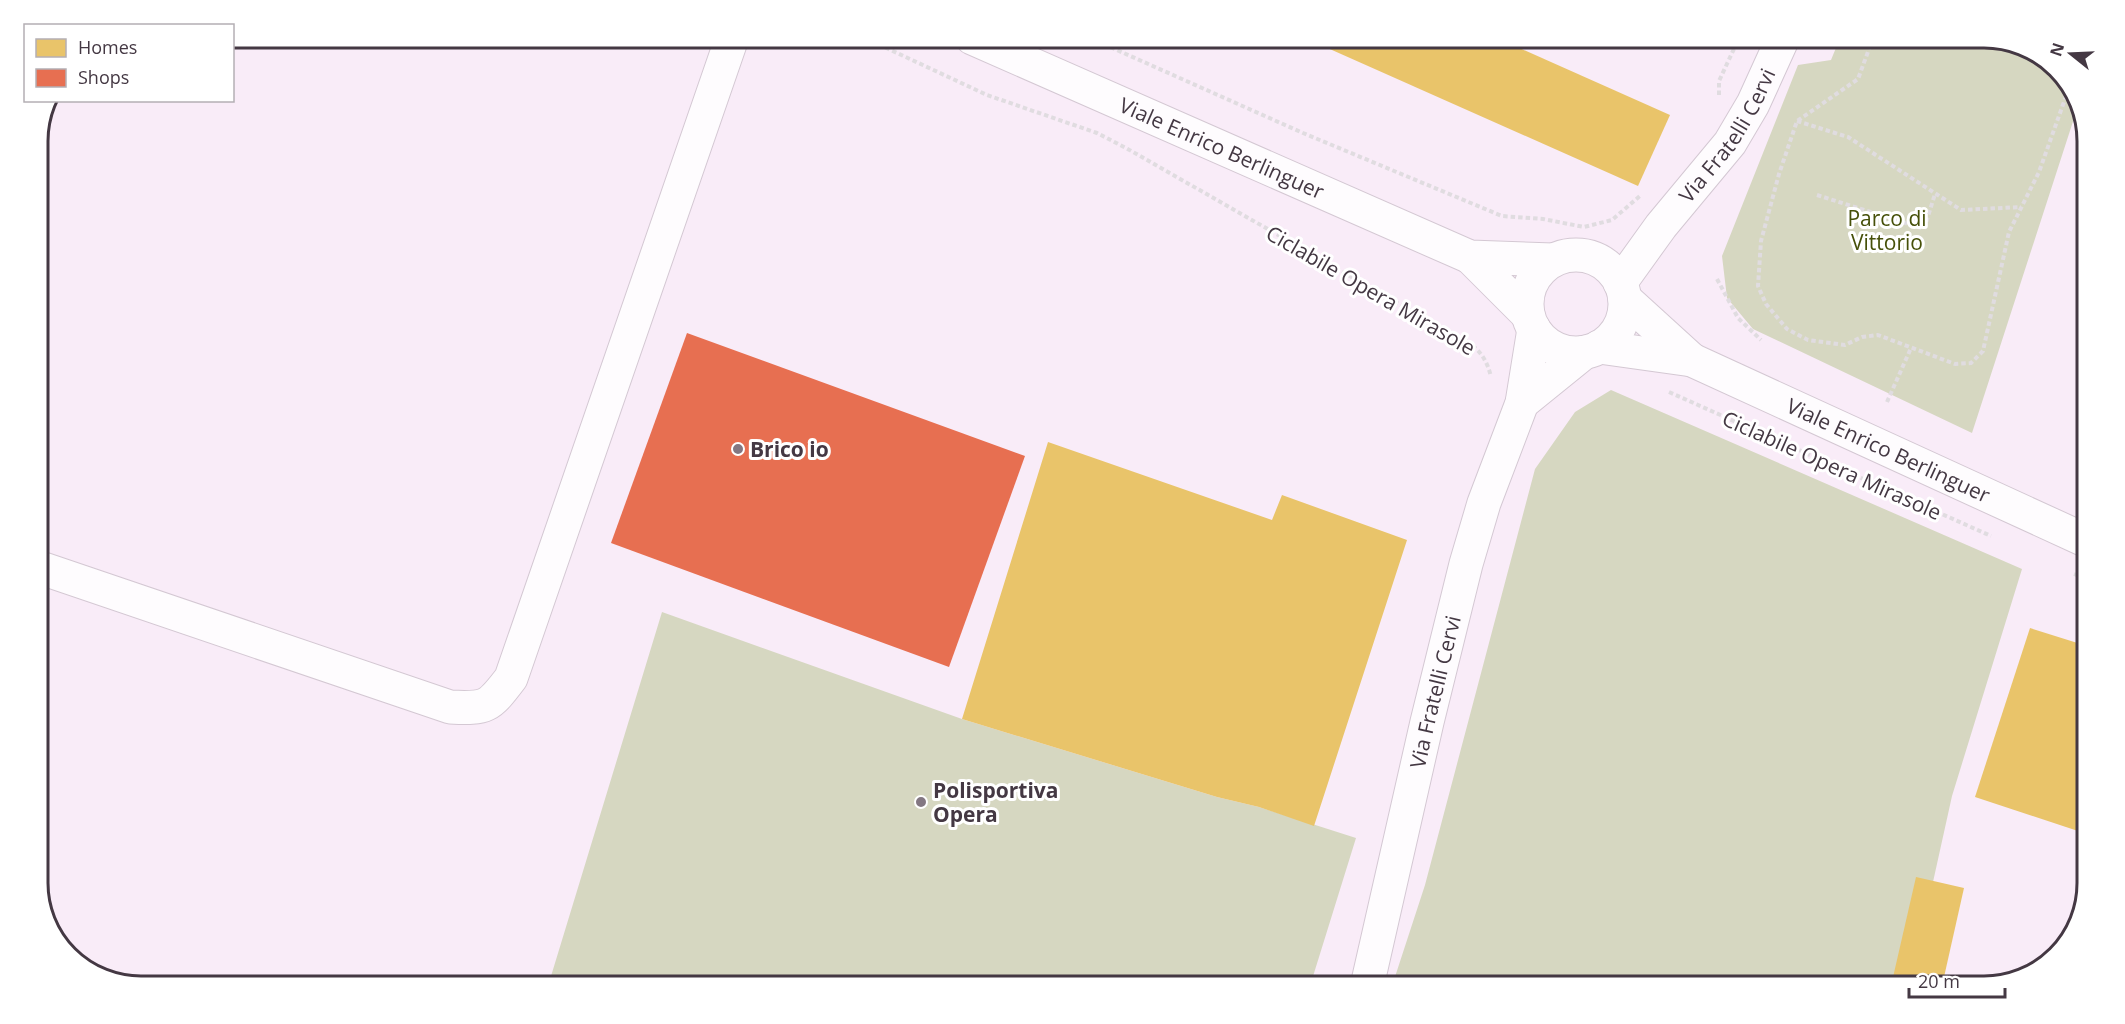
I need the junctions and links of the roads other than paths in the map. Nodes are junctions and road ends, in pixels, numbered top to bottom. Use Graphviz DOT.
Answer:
graph roads {
  1 [pos="729,48"];
  2 [pos="995,48"];
  3 [pos="1778,48"];
  4 [pos="1470,257"];
  5 [pos="1553,260"];
  6 [pos="1615,281"];
  7 [pos="1531,322"];
  8 [pos="1592,350"];
  9 [pos="1692,360"];
  10 [pos="1522,403"];
  11 [pos="2077,536"];
  12 [pos="48,570"];
  13 [pos="1369,976"];
  1 -- 12 [label="street"];
  2 -- 4 [label="street, Viale Enrico Berlinguer"];
  3 -- 6 [label="street, Via Fratelli Cervi"];
  4 -- 5 [label="street, Viale Enrico Berlinguer"];
  4 -- 7 [label="street, Viale Enrico Berlinguer"];
  5 -- 6 [label="street"];
  5 -- 7 [label="street"];
  6 -- 8 [label="street"];
  6 -- 9 [label="street, Viale Enrico Berlinguer"];
  7 -- 8 [label="street"];
  7 -- 10 [label="street, Via Fratelli Cervi"];
  8 -- 9 [label="street, Viale Enrico Berlinguer"];
  8 -- 10 [label="street"];
  9 -- 11 [label="street, Viale Enrico Berlinguer"];
  10 -- 13 [label="street, Via Fratelli Cervi"];
}
